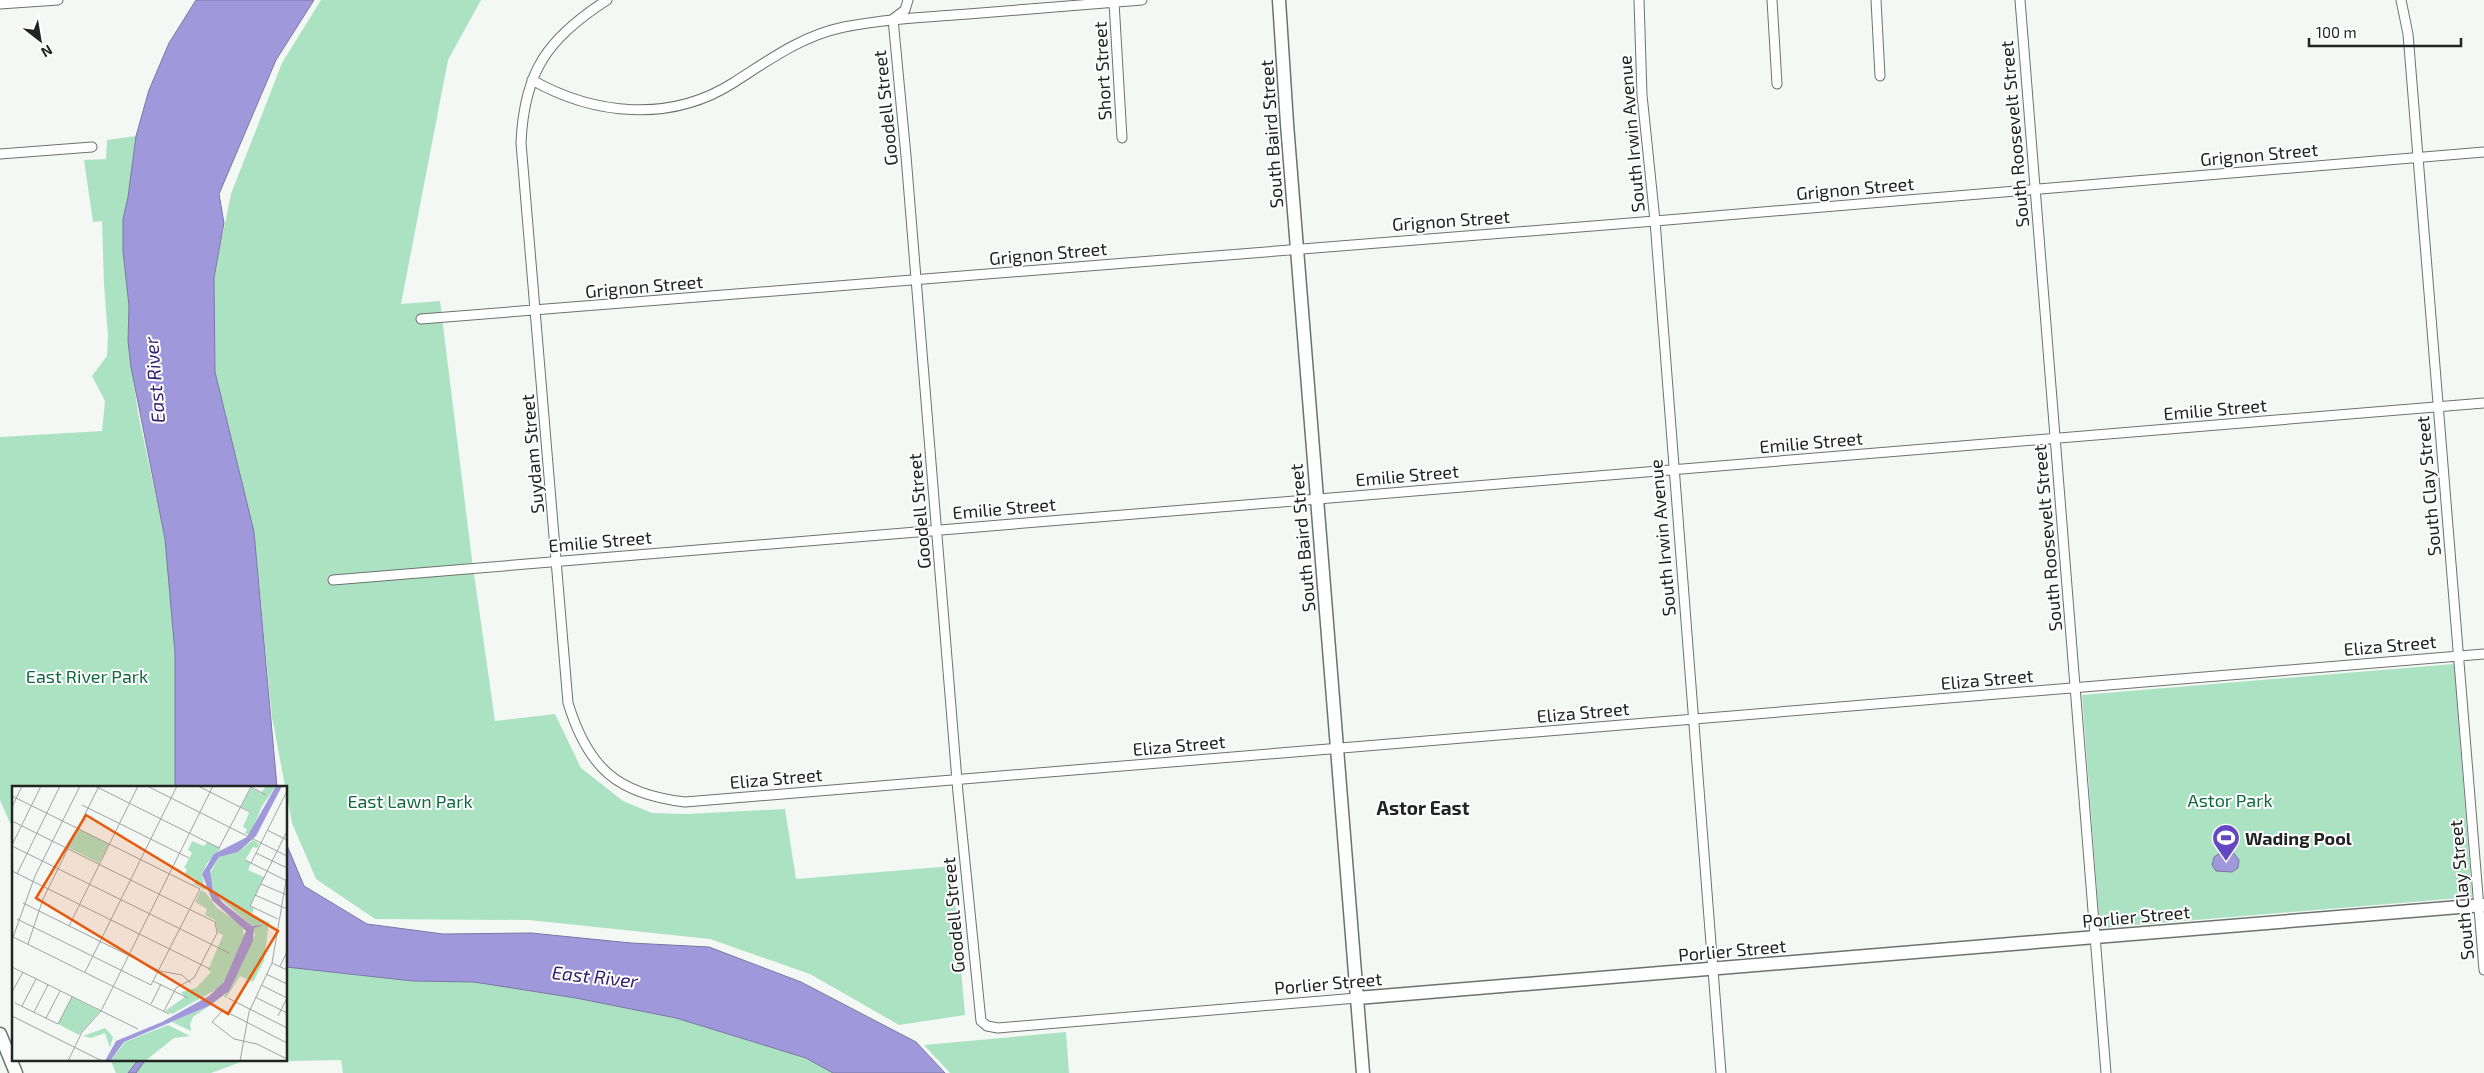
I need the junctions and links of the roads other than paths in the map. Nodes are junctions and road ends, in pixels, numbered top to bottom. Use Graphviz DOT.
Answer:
graph roads {
  1 [pos="58,0"];
  2 [pos="607,0"];
  3 [pos="908,0"];
  4 [pos="1142,0"];
  5 [pos="1280,0"];
  6 [pos="1639,0"];
  7 [pos="1772,0"];
  8 [pos="1876,0"];
  9 [pos="2020,0"];
  10 [pos="2401,0"];
  11 [pos="1114,2"];
  12 [pos="0,4"];
  13 [pos="892,20"];
  14 [pos="1880,76"];
  15 [pos="532,80"];
  16 [pos="1777,84"];
  17 [pos="1122,138"];
  18 [pos="92,147"];
  19 [pos="2484,152"];
  20 [pos="0,154"];
  21 [pos="2418,157"];
  22 [pos="2035,189"];
  23 [pos="1655,221"];
  24 [pos="1297,248"];
  25 [pos="916,280"];
  26 [pos="536,311"];
  27 [pos="421,319"];
  28 [pos="2484,402"];
  29 [pos="2438,406"];
  30 [pos="2055,439"];
  31 [pos="1672,469"];
  32 [pos="1317,498"];
  33 [pos="937,530"];
  34 [pos="556,561"];
  35 [pos="333,580"];
  36 [pos="2484,654"];
  37 [pos="2458,656"];
  38 [pos="2075,688"];
  39 [pos="1692,719"];
  40 [pos="1337,748"];
  41 [pos="957,780"];
  42 [pos="684,802"];
  43 [pos="2481,906"];
  44 [pos="2094,937"];
  45 [pos="1712,969"];
  46 [pos="2484,970"];
  47 [pos="1357,998"];
  48 [pos="984,1025"];
  49 [pos="0,1034"];
  50 [pos="16,1073"];
  51 [pos="1363,1073"];
  52 [pos="1721,1073"];
  53 [pos="2106,1073"];
  1 -- 12 [label="street"];
  2 -- 15 [label="street, Suydam Street"];
  3 -- 13 [label="street"];
  4 -- 11 [label="street"];
  5 -- 24 [label="street, South Baird Street"];
  6 -- 23 [label="street, South Irwin Avenue"];
  7 -- 16 [label="street"];
  8 -- 14 [label="street"];
  9 -- 22 [label="street, South Roosevelt Street"];
  10 -- 21 [label="street, South Clay Street"];
  11 -- 13 [label="street"];
  11 -- 17 [label="street, Short Street"];
  13 -- 15 [label="street"];
  13 -- 25 [label="street, Goodell Street"];
  15 -- 26 [label="street, Suydam Street"];
  18 -- 20 [label="street"];
  19 -- 21 [label="street, Grignon Street"];
  21 -- 22 [label="street, Grignon Street"];
  21 -- 29 [label="street, South Clay Street"];
  22 -- 23 [label="street, Grignon Street"];
  22 -- 30 [label="street, South Roosevelt Street"];
  23 -- 24 [label="street, Grignon Street"];
  23 -- 31 [label="street, South Irwin Avenue"];
  24 -- 25 [label="street, Grignon Street"];
  24 -- 32 [label="street, South Baird Street"];
  25 -- 26 [label="street, Grignon Street"];
  25 -- 33 [label="street, Goodell Street"];
  26 -- 27 [label="street, Grignon Street"];
  26 -- 34 [label="street, Suydam Street"];
  28 -- 29 [label="street, Emilie Street"];
  29 -- 30 [label="street, Emilie Street"];
  29 -- 37 [label="street, South Clay Street"];
  30 -- 31 [label="street, Emilie Street"];
  30 -- 38 [label="street, South Roosevelt Street"];
  31 -- 32 [label="street, Emilie Street"];
  31 -- 39 [label="street, South Irwin Avenue"];
  32 -- 33 [label="street, Emilie Street"];
  32 -- 40 [label="street, South Baird Street"];
  33 -- 34 [label="street, Emilie Street"];
  33 -- 41 [label="street, Goodell Street"];
  34 -- 35 [label="street, Emilie Street"];
  34 -- 42 [label="street, Suydam Street"];
  36 -- 37 [label="street, Eliza Street"];
  37 -- 38 [label="street, Eliza Street"];
  37 -- 43 [label="street, South Clay Street"];
  38 -- 39 [label="street, Eliza Street"];
  38 -- 44 [label="street, South Roosevelt Street"];
  39 -- 40 [label="street, Eliza Street"];
  39 -- 45 [label="street, South Irwin Avenue"];
  40 -- 41 [label="street, Eliza Street"];
  40 -- 47 [label="street, South Baird Street"];
  41 -- 42 [label="street, Eliza Street"];
  41 -- 48 [label="street, Goodell Street"];
  43 -- 44 [label="street, Porlier Street"];
  43 -- 46 [label="street, South Clay Street"];
  44 -- 45 [label="street, Porlier Street"];
  44 -- 53 [label="street, South Roosevelt Street"];
  45 -- 47 [label="street, Porlier Street"];
  45 -- 52 [label="street, South Irwin Avenue"];
  47 -- 48 [label="street, Porlier Street"];
  47 -- 51 [label="street, South Baird Street"];
  49 -- 50 [label="street"];
}
